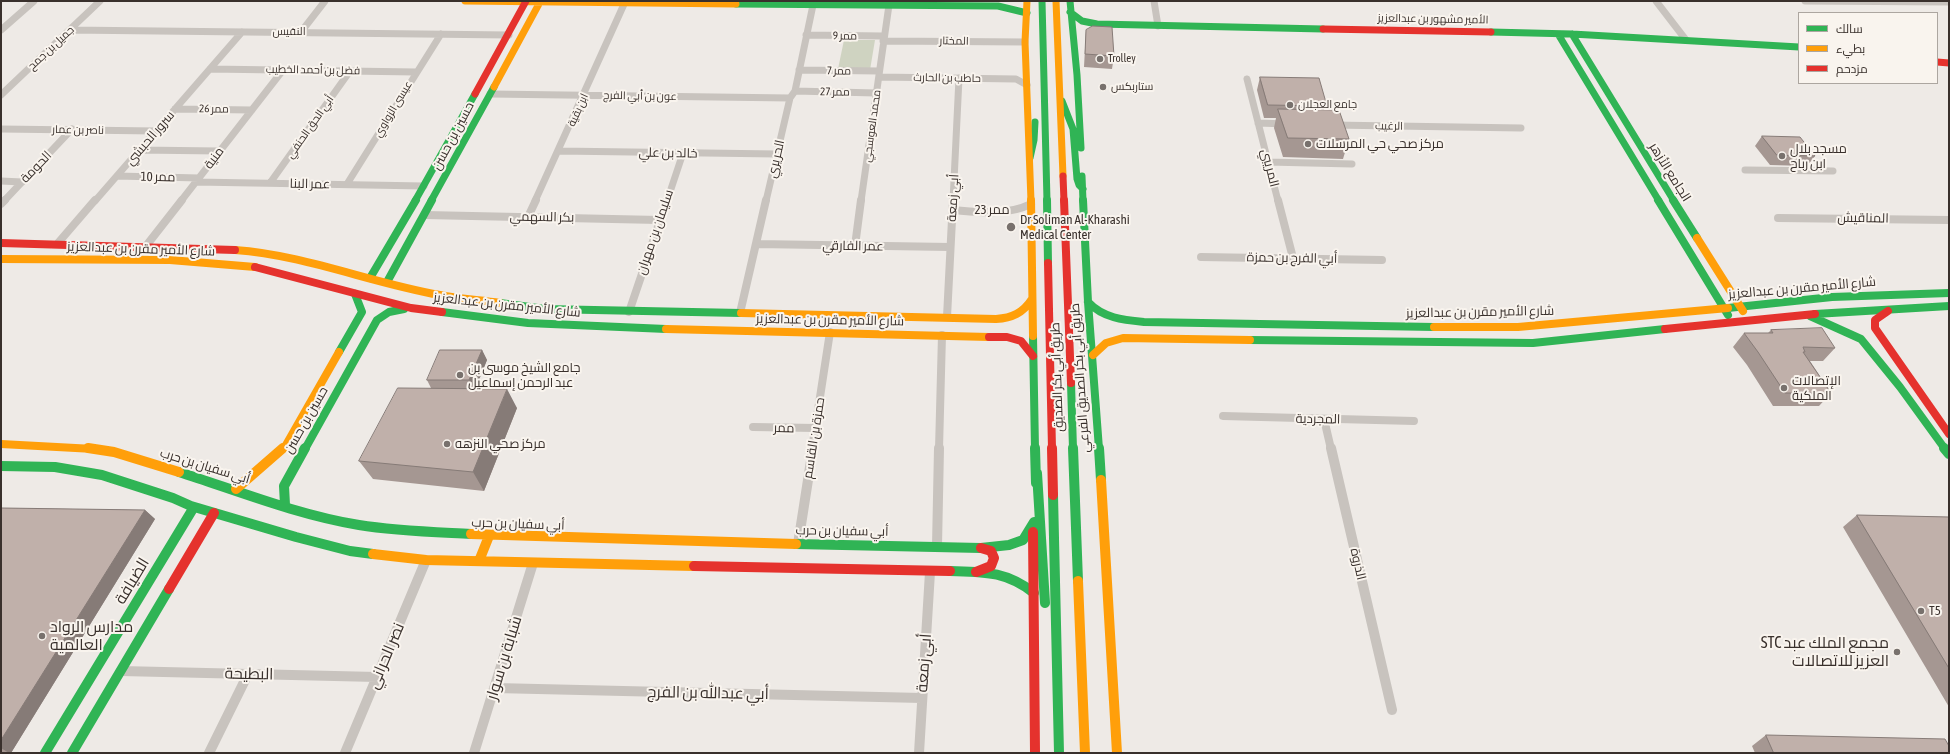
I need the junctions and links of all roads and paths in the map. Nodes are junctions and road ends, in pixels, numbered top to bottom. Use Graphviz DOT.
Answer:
graph roads {
  1 [pos="34,1"];
  2 [pos="100,1"];
  3 [pos="325,1"];
  4 [pos="465,1"];
  5 [pos="526,1"];
  6 [pos="1027,1"];
  7 [pos="1042,1"];
  8 [pos="1056,1"];
  9 [pos="1070,1"];
  10 [pos="1154,1"];
  11 [pos="1656,1"];
  12 [pos="1805,1"];
  13 [pos="540,2"];
  14 [pos="625,2"];
  15 [pos="1866,2"];
  16 [pos="1949,2"];
  17 [pos="854,3"];
  18 [pos="1000,4"];
  19 [pos="813,5"];
  20 [pos="889,5"];
  21 [pos="1070,12"];
  22 [pos="1027,13"];
  23 [pos="1158,26"];
  24 [pos="2,29"];
  25 [pos="70,30"];
  26 [pos="1100,30"];
  27 [pos="242,32"];
  28 [pos="301,32"];
  29 [pos="441,34"];
  30 [pos="509,35"];
  31 [pos="806,35"];
  32 [pos="1084,35"];
  33 [pos="1560,37"];
  34 [pos="1573,37"];
  35 [pos="883,39"];
  36 [pos="1686,40"];
  37 [pos="1025,42"];
  38 [pos="1074,46"];
  39 [pos="1798,48"];
  40 [pos="1798,53"];
  41 [pos="1938,56"];
  42 [pos="1949,57"];
  43 [pos="1938,62"];
  44 [pos="1949,63"];
  45 [pos="1042,65"];
  46 [pos="210,69"];
  47 [pos="283,70"];
  48 [pos="799,70"];
  49 [pos="350,71"];
  50 [pos="416,72"];
  51 [pos="1027,73"];
  52 [pos="879,74"];
  53 [pos="959,78"];
  54 [pos="1016,79"];
  55 [pos="1247,79"];
  56 [pos="1,84"];
  57 [pos="12,84"];
  58 [pos="1027,85"];
  59 [pos="795,91"];
  60 [pos="876,93"];
  61 [pos="490,94"];
  62 [pos="1,95"];
  63 [pos="584,95"];
  64 [pos="790,98"];
  65 [pos="1060,98"];
  66 [pos="175,109"];
  67 [pos="252,110"];
  68 [pos="1258,123"];
  69 [pos="1296,124"];
  70 [pos="1326,125"];
  71 [pos="1520,128"];
  72 [pos="1,129"];
  73 [pos="72,129"];
  74 [pos="156,131"];
  75 [pos="139,150"];
  76 [pos="219,151"];
  77 [pos="559,151"];
  78 [pos="683,153"];
  79 [pos="777,154"];
  80 [pos="1632,157"];
  81 [pos="1030,158"];
  82 [pos="1647,158"];
  83 [pos="1268,162"];
  84 [pos="1352,164"];
  85 [pos="1745,170"];
  86 [pos="1832,171"];
  87 [pos="117,176"];
  88 [pos="197,180"];
  89 [pos="1,181"];
  90 [pos="22,182"];
  91 [pos="270,183"];
  92 [pos="347,184"];
  93 [pos="424,186"];
  94 [pos="1083,189"];
  95 [pos="1,204"];
  96 [pos="1031,204"];
  97 [pos="952,210"];
  98 [pos="425,215"];
  99 [pos="528,217"];
  100 [pos="1778,218"];
  101 [pos="659,220"];
  102 [pos="1949,220"];
  103 [pos="1,243"];
  104 [pos="58,243"];
  105 [pos="756,244"];
  106 [pos="146,246"];
  107 [pos="855,246"];
  108 [pos="950,247"];
  109 [pos="1201,257"];
  110 [pos="1293,258"];
  111 [pos="1,259"];
  112 [pos="1382,260"];
  113 [pos="298,261"];
  114 [pos="1698,266"];
  115 [pos="1713,266"];
  116 [pos="286,274"];
  117 [pos="370,278"];
  118 [pos="387,282"];
  119 [pos="1710,284"];
  120 [pos="1949,293"];
  121 [pos="355,294"];
  122 [pos="1032,299"];
  123 [pos="1088,302"];
  124 [pos="1738,306"];
  125 [pos="1949,306"];
  126 [pos="410,308"];
  127 [pos="1723,308"];
  128 [pos="1888,311"];
  129 [pos="629,312"];
  130 [pos="740,313"];
  131 [pos="1673,314"];
  132 [pos="1806,315"];
  133 [pos="947,317"];
  134 [pos="966,318"];
  135 [pos="1750,320"];
  136 [pos="1144,322"];
  137 [pos="1732,322"];
  138 [pos="1383,327"];
  139 [pos="830,332"];
  140 [pos="942,335"];
  141 [pos="967,336"];
  142 [pos="1143,338"];
  143 [pos="1388,342"];
  144 [pos="1093,355"];
  145 [pos="1034,356"];
  146 [pos="1223,416"];
  147 [pos="1324,419"];
  148 [pos="1414,421"];
  149 [pos="753,427"];
  150 [pos="816,428"];
  151 [pos="1949,434"];
  152 [pos="3,449"];
  153 [pos="1949,454"];
  154 [pos="1,466"];
  155 [pos="1037,473"];
  156 [pos="236,489"];
  157 [pos="285,505"];
  158 [pos="194,507"];
  159 [pos="214,513"];
  160 [pos="1034,522"];
  161 [pos="183,527"];
  162 [pos="203,529"];
  163 [pos="489,536"];
  164 [pos="798,544"];
  165 [pos="937,546"];
  166 [pos="981,548"];
  167 [pos="426,560"];
  168 [pos="479,561"];
  169 [pos="533,563"];
  170 [pos="930,572"];
  171 [pos="976,572"];
  172 [pos="1034,593"];
  173 [pos="121,671"];
  174 [pos="248,674"];
  175 [pos="377,677"];
  176 [pos="495,688"];
  177 [pos="922,698"];
  178 [pos="1392,710"];
  179 [pos="45,753"];
  180 [pos="72,753"];
  181 [pos="209,753"];
  182 [pos="346,753"];
  183 [pos="474,753"];
  184 [pos="919,753"];
  185 [pos="1035,753"];
  186 [pos="1057,753"];
  187 [pos="1085,753"];
  188 [pos="1117,753"];
  1 -- 24 [label="street"];
  2 -- 25 [label="street, جميل بن جمح"];
  3 -- 28 [label="street"];
  4 -- 5 [label="street"];
  5 -- 13 [label="street"];
  5 -- 30 [label="street, حسين بن حسن"];
  6 -- 22 [label="street"];
  7 -- 45 [label="street, طريق أبي بكر الصديق"];
  8 -- 65 [label="street, طريق أبي بكر الصديق"];
  9 -- 21 [label="street, طريق أبي بكر الصديق الفرعي"];
  10 -- 23 [label="street"];
  11 -- 36 [label="street"];
  12 -- 15 [label="street"];
  13 -- 14 [label="street"];
  13 -- 61 [label="street, حسين بن حسن"];
  14 -- 19 [label="street"];
  14 -- 63 [label="street, ابن بقية"];
  15 -- 16 [label="street"];
  17 -- 19 [label="street"];
  17 -- 20 [label="street"];
  18 -- 20 [label="street"];
  18 -- 22 [label="street"];
  19 -- 31 [label="street, الحريري"];
  20 -- 35 [label="street, محمد العوسجي"];
  21 -- 26 [label="street, الأمير مشهور بن عبدالعزيز"];
  21 -- 38 [label="street, طريق أبي بكر الصديق الفرعي"];
  22 -- 37 [label="street"];
  23 -- 26 [label="street, الأمير مشهور بن عبدالعزيز"];
  23 -- 33 [label="street, الأمير مشهور بن عبدالعزيز"];
  25 -- 27 [label="street, النفيس"];
  25 -- 57 [label="street, جميل بن جمح"];
  26 -- 33 [label="street, الأمير مشهور بن عبدالعزيز"];
  27 -- 28 [label="street, النفيس"];
  27 -- 46 [label="street, سرور الحبشي"];
  28 -- 29 [label="street, النفيس"];
  29 -- 30 [label="street, النفيس"];
  29 -- 50 [label="street, عيسى الزواوي"];
  30 -- 93 [label="street, حسين بن حسن"];
  31 -- 35 [label="street, ممر 9"];
  31 -- 48 [label="street, الحريري"];
  32 -- 38 [label="street"];
  33 -- 34 [label="street, الأمير مشهور بن عبدالعزيز"];
  33 -- 80 [label="street, الجامع الأزهر"];
  34 -- 36 [label="street, الأمير مشهور بن عبدالعزيز"];
  34 -- 40 [label="street, الأمير مشهور بن عبدالعزيز"];
  34 -- 82 [label="street, الجامع الأزهر"];
  35 -- 37 [label="street, المختار"];
  35 -- 52 [label="street, محمد العوسجي"];
  36 -- 39 [label="street, الأمير مشهور بن عبدالعزيز"];
  37 -- 51 [label="street"];
  38 -- 94 [label="street, طريق أبي بكر الصديق الفرعي"];
  41 -- 42 [label="street"];
  43 -- 44 [label="street"];
  45 -- 81 [label="street"];
  45 -- 186 [label="street, طريق أبي بكر الصديق"];
  46 -- 47 [label="street, فضل بن أحمد الخطيب"];
  46 -- 66 [label="street, سرور الحبشي"];
  47 -- 49 [label="street, فضل بن أحمد الخطيب"];
  47 -- 67 [label="street, منية"];
  48 -- 52 [label="street, ممر 7"];
  48 -- 59 [label="street, الحريري"];
  49 -- 50 [label="street, فضل بن أحمد الخطيب"];
  49 -- 91 [label="street, أبي الحق الحنفي"];
  50 -- 92 [label="street, عيسى الزواوي"];
  51 -- 54 [label="street, حاطب بن الحارث"];
  51 -- 58 [label="street"];
  52 -- 53 [label="street, حاطب بن الحارث"];
  52 -- 60 [label="street, محمد العوسجي"];
  53 -- 54 [label="street, حاطب بن الحارث"];
  53 -- 97 [label="street, أبي زمعة"];
  54 -- 58 [label="street, حاطب بن الحارث"];
  55 -- 68 [label="street, المريبي"];
  56 -- 57 [label="street"];
  57 -- 62 [label="street, جميل بن جمح"];
  58 -- 81 [label="street"];
  59 -- 60 [label="street, ممر 27"];
  59 -- 64 [label="street, الحريري"];
  60 -- 107 [label="street, محمد العوسجي"];
  61 -- 63 [label="street, عون بن أبي الفرج"];
  61 -- 98 [label="street, حسين بن حسن"];
  63 -- 64 [label="street, عون بن أبي الفرج"];
  63 -- 77 [label="street, ابن بقية"];
  64 -- 79 [label="street, الحريري"];
  65 -- 94 [label="street"];
  65 -- 187 [label="street, طريق أبي بكر الصديق"];
  66 -- 67 [label="street, ممر 26"];
  66 -- 74 [label="street, سرور الحبشي"];
  67 -- 76 [label="street, منية"];
  68 -- 69 [label="street"];
  68 -- 83 [label="street, المريبي"];
  70 -- 71 [label="street, الرغيب"];
  72 -- 73 [label="street, ناصر بن عمار"];
  73 -- 74 [label="street, ناصر بن عمار"];
  73 -- 90 [label="street, الحومة"];
  74 -- 75 [label="street, سرور الحبشي"];
  75 -- 76 [label="street"];
  75 -- 87 [label="street, سرور الحبشي"];
  76 -- 88 [label="street, منية"];
  77 -- 78 [label="street, خالد بن علي"];
  77 -- 99 [label="street, ابن بقية"];
  78 -- 79 [label="street, خالد بن علي"];
  78 -- 101 [label="street, سليمان بن مهران"];
  79 -- 105 [label="street, الحريري"];
  80 -- 82 [label="street"];
  80 -- 114 [label="street, الجامع الأزهر"];
  81 -- 96 [label="street"];
  82 -- 115 [label="street, الجامع الأزهر"];
  83 -- 84 [label="street"];
  83 -- 110 [label="street, المريبي"];
  85 -- 86 [label="street"];
  87 -- 88 [label="street, ممر 10"];
  87 -- 104 [label="street, سرور الحبشي"];
  88 -- 91 [label="street, عمر البنا"];
  88 -- 106 [label="street, منية"];
  89 -- 90 [label="street"];
  90 -- 95 [label="street, الحومة"];
  91 -- 92 [label="street, عمر البنا"];
  92 -- 93 [label="street, عمر البنا"];
  93 -- 117 [label="street, حسين بن حسن"];
  94 -- 123 [label="street, طريق أبي بكر الصديق الفرعي"];
  96 -- 97 [label="street, ممر 23"];
  96 -- 122 [label="street"];
  97 -- 108 [label="street, أبي زمعة"];
  98 -- 99 [label="street, بكر السهمي"];
  98 -- 118 [label="street, حسين بن حسن"];
  99 -- 101 [label="street, بكر السهمي"];
  100 -- 102 [label="street, المناقيش"];
  101 -- 129 [label="street, سليمان بن مهران"];
  103 -- 104 [label="street, شارع الأمير مقرن بن عبدالعزيز"];
  104 -- 106 [label="street, شارع الأمير مقرن بن عبدالعزيز"];
  105 -- 107 [label="street, عمر الفارقي"];
  105 -- 130 [label="street, الحريري"];
  106 -- 113 [label="street, شارع الأمير مقرن بن عبدالعزيز"];
  107 -- 108 [label="street, عمر الفارقي"];
  108 -- 133 [label="street, أبي زمعة"];
  109 -- 110 [label="street, أبي الفرج بن حمزة"];
  110 -- 112 [label="street, أبي الفرج بن حمزة"];
  111 -- 116 [label="street, شارع الأمير مقرن بن عبدالعزيز"];
  113 -- 116 [label="street"];
  113 -- 117 [label="street, شارع الأمير مقرن بن عبدالعزيز"];
  114 -- 115 [label="street"];
  114 -- 119 [label="street, الجامع الأزهر"];
  115 -- 124 [label="street, الجامع الأزهر"];
  116 -- 121 [label="street, شارع الأمير مقرن بن عبدالعزيز"];
  117 -- 118 [label="street, شارع الأمير مقرن بن عبدالعزيز"];
  118 -- 129 [label="street, شارع الأمير مقرن بن عبدالعزيز"];
  119 -- 127 [label="street, الجامع الأزهر"];
  119 -- 131 [label="street"];
  120 -- 124 [label="street, شارع الأمير مقرن بن عبدالعزيز"];
  121 -- 126 [label="street, شارع الأمير مقرن بن عبدالعزيز"];
  121 -- 156 [label="street, حسين بن حسن"];
  122 -- 134 [label="street, شارع الأمير مقرن بن عبدالعزيز"];
  122 -- 145 [label="street"];
  123 -- 136 [label="street, شارع الأمير مقرن بن عبدالعزيز"];
  123 -- 144 [label="street, طريق أبي بكر الصديق الفرعي"];
  124 -- 127 [label="street, شارع الأمير مقرن بن عبدالعزيز"];
  124 -- 135 [label="street, الجامع الأزهر"];
  125 -- 128 [label="street, شارع الأمير مقرن بن عبدالعزيز"];
  126 -- 139 [label="street, شارع الأمير مقرن بن عبدالعزيز"];
  126 -- 157 [label="street, حسين بن حسن"];
  127 -- 131 [label="street, شارع الأمير مقرن بن عبدالعزيز"];
  127 -- 137 [label="street, الجامع الأزهر"];
  128 -- 132 [label="street, شارع الأمير مقرن بن عبدالعزيز"];
  128 -- 151 [label="street"];
  129 -- 130 [label="street, شارع الأمير مقرن بن عبدالعزيز"];
  130 -- 133 [label="street, شارع الأمير مقرن بن عبدالعزيز"];
  131 -- 138 [label="street, شارع الأمير مقرن بن عبدالعزيز"];
  132 -- 135 [label="street, شارع الأمير مقرن بن عبدالعزيز"];
  132 -- 153 [label="street"];
  133 -- 134 [label="street, شارع الأمير مقرن بن عبدالعزيز"];
  134 -- 141 [label="street"];
  135 -- 137 [label="street, شارع الأمير مقرن بن عبدالعزيز"];
  136 -- 138 [label="street, شارع الأمير مقرن بن عبدالعزيز"];
  136 -- 142 [label="street"];
  137 -- 143 [label="street, شارع الأمير مقرن بن عبدالعزيز"];
  138 -- 143 [label="street"];
  139 -- 140 [label="street, شارع الأمير مقرن بن عبدالعزيز"];
  139 -- 150 [label="street, حمزة بن القاسم"];
  140 -- 141 [label="street, شارع الأمير مقرن بن عبدالعزيز"];
  140 -- 165 [label="street"];
  141 -- 145 [label="street, شارع الأمير مقرن بن عبدالعزيز"];
  142 -- 143 [label="street, شارع الأمير مقرن بن عبدالعزيز"];
  142 -- 144 [label="street, شارع الأمير مقرن بن عبدالعزيز"];
  144 -- 188 [label="street, طريق أبي بكر الصديق الفرعي"];
  145 -- 155 [label="street"];
  146 -- 147 [label="street, المجردية"];
  147 -- 148 [label="street, المجردية"];
  147 -- 178 [label="street, الذروة"];
  149 -- 150 [label="street, ممر"];
  150 -- 164 [label="street, حمزة بن القاسم"];
  152 -- 156 [label="street, أبي سفيان بن حرب"];
  154 -- 158 [label="street"];
  155 -- 160 [label="street"];
  155 -- 186 [label="street"];
  156 -- 157 [label="street, أبي سفيان بن حرب"];
  157 -- 163 [label="street, أبي سفيان بن حرب"];
  158 -- 159 [label="street"];
  158 -- 161 [label="street, الضيافة"];
  159 -- 162 [label="street"];
  159 -- 167 [label="street"];
  160 -- 166 [label="street, أبي سفيان بن حرب"];
  160 -- 172 [label="street"];
  161 -- 162 [label="street"];
  161 -- 179 [label="street, الضيافة"];
  162 -- 173 [label="street"];
  163 -- 164 [label="street, أبي سفيان بن حرب"];
  163 -- 168 [label="street"];
  164 -- 165 [label="street, أبي سفيان بن حرب"];
  165 -- 166 [label="street, أبي سفيان بن حرب"];
  166 -- 171 [label="street"];
  167 -- 168 [label="street"];
  167 -- 175 [label="street, نصر الحراني"];
  168 -- 169 [label="street"];
  169 -- 170 [label="street"];
  169 -- 176 [label="street, شبابة بن سوار"];
  170 -- 171 [label="street"];
  170 -- 177 [label="street, أبي زمعة"];
  171 -- 172 [label="street"];
  172 -- 185 [label="street"];
  173 -- 174 [label="street, البطيحة"];
  173 -- 180 [label="street"];
  174 -- 175 [label="street, البطيحة"];
  174 -- 181 [label="street"];
  175 -- 182 [label="street, نصر الحراني"];
  176 -- 177 [label="street, أبي عبدالله بن الفرج"];
  176 -- 183 [label="street, شبابة بن سوار"];
  177 -- 184 [label="street, أبي زمعة"];
}
